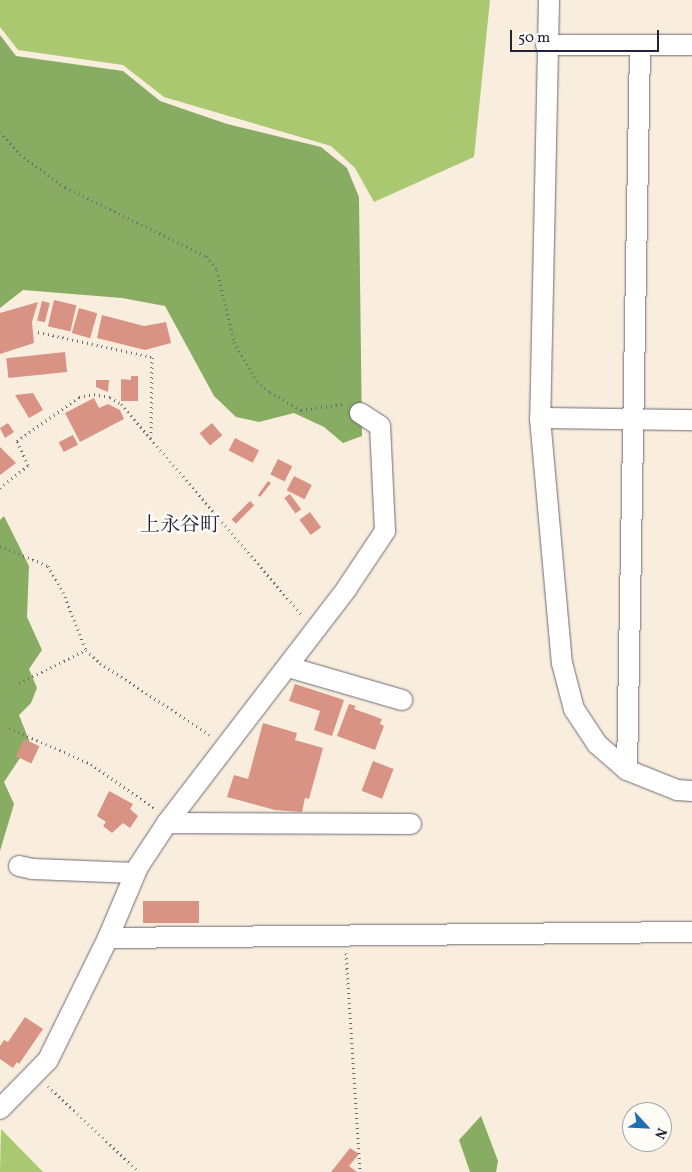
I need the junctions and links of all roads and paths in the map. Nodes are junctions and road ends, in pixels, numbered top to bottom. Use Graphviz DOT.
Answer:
graph roads {
  1 [pos="549,0"];
  2 [pos="546,45"];
  3 [pos="640,45"];
  4 [pos="692,45"];
  5 [pos="0,132"];
  6 [pos="38,332"];
  7 [pos="360,413"];
  8 [pos="540,418"];
  9 [pos="633,420"];
  10 [pos="692,420"];
  11 [pos="150,438"];
  12 [pos="0,488"];
  13 [pos="0,546"];
  14 [pos="315,631"];
  15 [pos="86,650"];
  16 [pos="288,667"];
  17 [pos="19,684"];
  18 [pos="402,700"];
  19 [pos="9,728"];
  20 [pos="226,745"];
  21 [pos="628,770"];
  22 [pos="692,791"];
  23 [pos="168,821"];
  24 [pos="411,824"];
  25 [pos="19,866"];
  26 [pos="135,873"];
  27 [pos="692,932"];
  28 [pos="345,935"];
  29 [pos="108,938"];
  30 [pos="35,1073"];
  31 [pos="0,1108"];
  32 [pos="139,1172"];
  33 [pos="360,1172"];
  1 -- 2 [label="street"];
  2 -- 3 [label="street"];
  2 -- 8 [label="street"];
  3 -- 4 [label="street"];
  3 -- 9 [label="street"];
  5 -- 7 [label="path"];
  6 -- 11 [label="path"];
  7 -- 14 [label="street"];
  8 -- 9 [label="street"];
  8 -- 21 [label="street"];
  9 -- 10 [label="street"];
  9 -- 21 [label="street"];
  11 -- 12 [label="path"];
  11 -- 14 [label="path"];
  13 -- 15 [label="path"];
  14 -- 16 [label="street"];
  15 -- 17 [label="path"];
  15 -- 20 [label="path"];
  16 -- 18 [label="street"];
  16 -- 20 [label="street"];
  19 -- 23 [label="path"];
  20 -- 23 [label="street"];
  21 -- 22 [label="street"];
  23 -- 24 [label="street"];
  23 -- 26 [label="street"];
  25 -- 26 [label="street"];
  26 -- 29 [label="street"];
  27 -- 28 [label="street"];
  28 -- 29 [label="street"];
  28 -- 33 [label="path"];
  29 -- 30 [label="street"];
  30 -- 31 [label="street"];
  30 -- 32 [label="path"];
}
